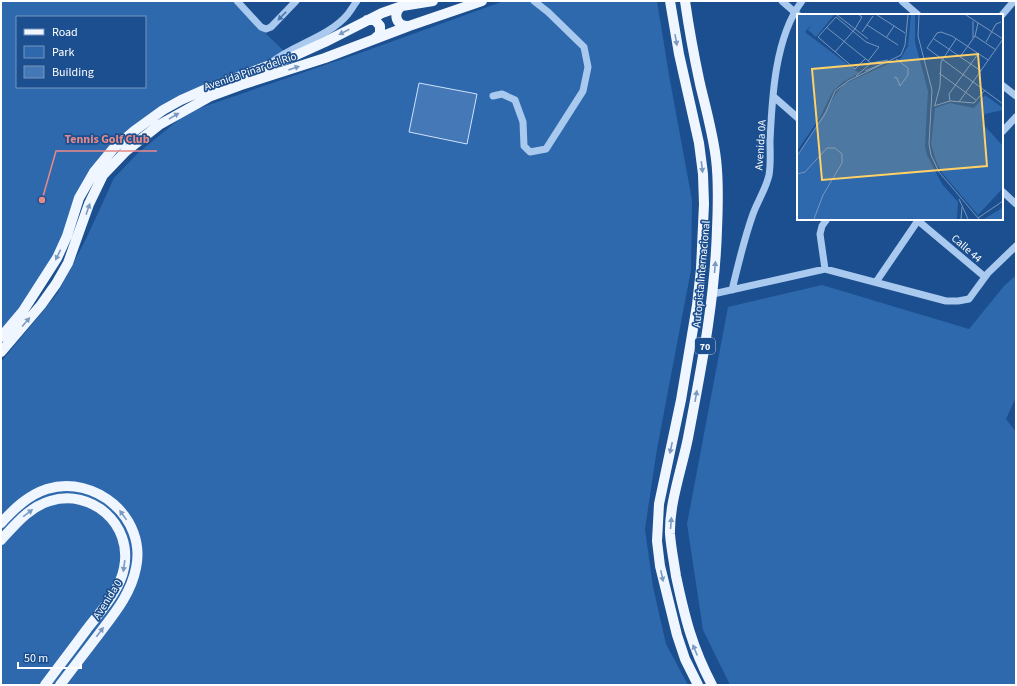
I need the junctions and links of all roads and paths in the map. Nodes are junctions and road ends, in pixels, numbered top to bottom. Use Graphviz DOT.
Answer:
graph roads {
  1 [pos="236,1"];
  2 [pos="296,1"];
  3 [pos="356,1"];
  4 [pos="433,1"];
  5 [pos="482,1"];
  6 [pos="534,1"];
  7 [pos="670,1"];
  8 [pos="685,1"];
  9 [pos="782,1"];
  10 [pos="802,1"];
  11 [pos="902,1"];
  12 [pos="1014,1"];
  13 [pos="911,4"];
  14 [pos="402,6"];
  15 [pos="796,13"];
  16 [pos="917,14"];
  17 [pos="1003,14"];
  18 [pos="367,20"];
  19 [pos="409,26"];
  20 [pos="374,39"];
  21 [pos="265,67"];
  22 [pos="1003,86"];
  23 [pos="493,96"];
  24 [pos="1016,96"];
  25 [pos="774,97"];
  26 [pos="797,117"];
  27 [pos="1016,117"];
  28 [pos="1003,131"];
  29 [pos="1003,193"];
  30 [pos="1016,204"];
  31 [pos="826,220"];
  32 [pos="917,220"];
  33 [pos="919,220"];
  34 [pos="1016,246"];
  35 [pos="826,269"];
  36 [pos="985,278"];
  37 [pos="876,282"];
  38 [pos="732,290"];
  39 [pos="713,294"];
  40 [pos="1,337"];
  41 [pos="1,352"];
  42 [pos="1,523"];
  43 [pos="1,540"];
  44 [pos="45,685"];
  45 [pos="60,685"];
  46 [pos="698,685"];
  47 [pos="712,685"];
  2 -- 1 [label="street, one-way"];
  3 -- 21 [label="street"];
  4 -- 14 [label="main road, Avenida Pinar del Río"];
  5 -- 19 [label="main road, Avenida Pinar del Río"];
  6 -- 23 [label="street"];
  7 -- 46 [label="main road, Autopista Internacional / 70, one-way"];
  39 -- 8 [label="main road, Autopista Internacional / 70, one-way"];
  9 -- 15 [label="street"];
  10 -- 15 [label="street, Avenida 0A"];
  11 -- 13 [label="street"];
  12 -- 17 [label="street"];
  13 -- 16 [label="street"];
  14 -- 18 [label="main road, Avenida Pinar del Río"];
  14 -- 19 [label="main road"];
  15 -- 25 [label="street, Avenida 0A"];
  18 -- 20 [label="main road"];
  18 -- 21 [label="main road, Avenida Pinar del Río, one-way"];
  19 -- 20 [label="main road, Avenida Pinar del Río"];
  41 -- 20 [label="main road, Avenida Pinar del Río, one-way"];
  21 -- 40 [label="main road, Avenida Pinar del Río, one-way"];
  22 -- 24 [label="street"];
  25 -- 26 [label="street"];
  25 -- 38 [label="street, Avenida 0A"];
  27 -- 28 [label="street"];
  29 -- 30 [label="street"];
  31 -- 35 [label="street"];
  32 -- 37 [label="street"];
  33 -- 36 [label="street, Calle 44"];
  34 -- 36 [label="street"];
  35 -- 37 [label="street"];
  35 -- 38 [label="street"];
  36 -- 37 [label="street"];
  38 -- 39 [label="street"];
  47 -- 39 [label="main road, Autopista Internacional / 70, one-way"];
  45 -- 42 [label="main road, Avenida 0, one-way"];
  43 -- 44 [label="main road, Avenida 0, one-way"];
}
